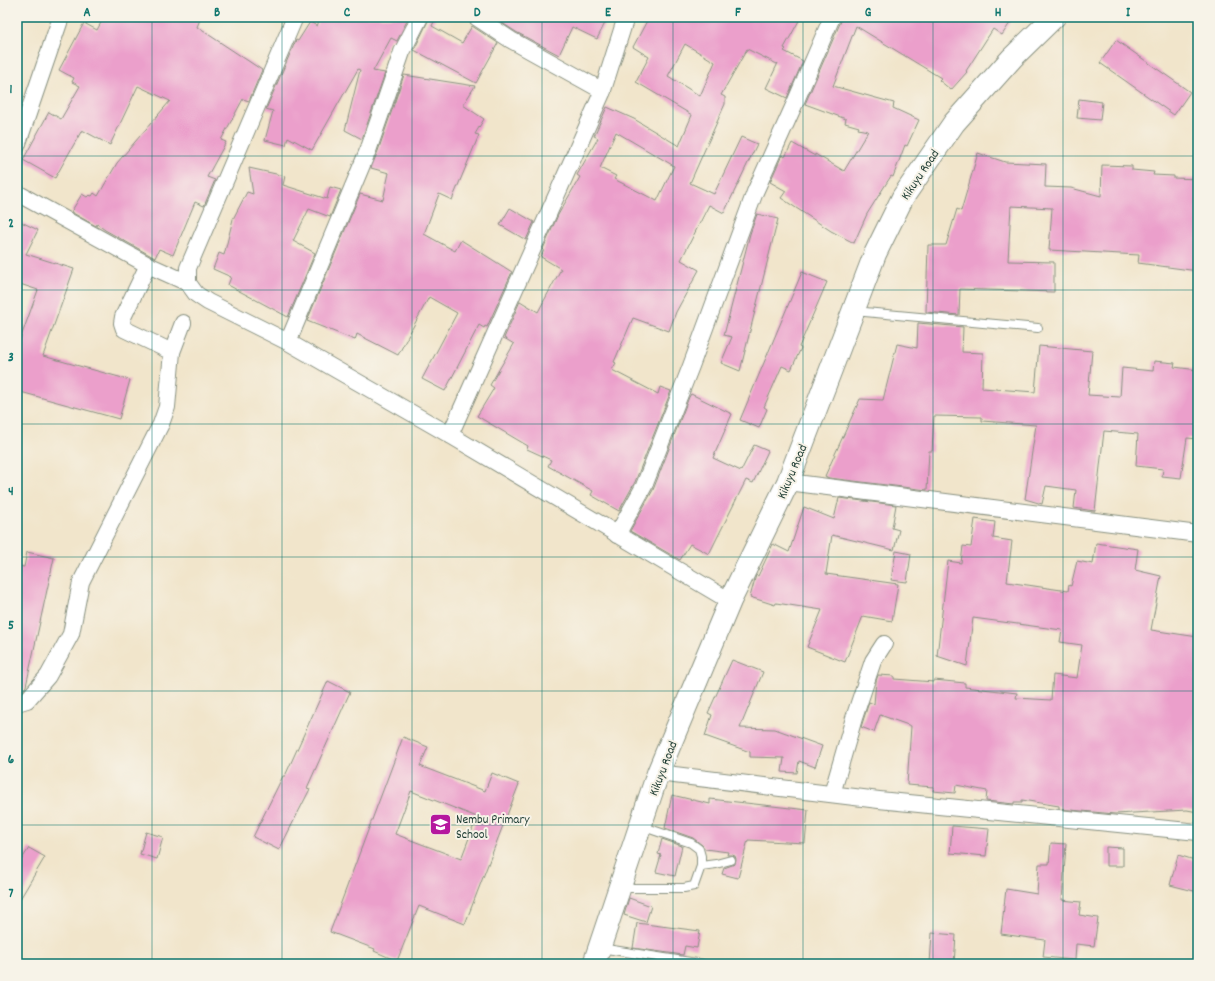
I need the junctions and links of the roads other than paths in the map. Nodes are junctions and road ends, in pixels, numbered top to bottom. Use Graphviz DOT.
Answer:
graph roads {
  1 [pos="61,17"];
  2 [pos="296,17"];
  3 [pos="420,17"];
  4 [pos="476,17"];
  5 [pos="626,17"];
  6 [pos="832,17"];
  7 [pos="1054,17"];
  8 [pos="603,91"];
  9 [pos="17,146"];
  10 [pos="17,193"];
  11 [pos="148,265"];
  12 [pos="188,283"];
  13 [pos="853,311"];
  14 [pos="183,323"];
  15 [pos="1038,328"];
  16 [pos="288,342"];
  17 [pos="172,352"];
  18 [pos="450,436"];
  19 [pos="788,482"];
  20 [pos="1198,534"];
  21 [pos="617,535"];
  22 [pos="730,601"];
  23 [pos="884,644"];
  24 [pos="17,704"];
  25 [pos="658,774"];
  26 [pos="832,794"];
  27 [pos="641,826"];
  28 [pos="1198,832"];
  29 [pos="731,860"];
  30 [pos="701,866"];
  31 [pos="620,888"];
  32 [pos="597,956"];
  33 [pos="703,964"];
  1 -- 9 [label="street"];
  2 -- 12 [label="street"];
  3 -- 16 [label="street"];
  4 -- 8 [label="street"];
  5 -- 8 [label="street"];
  6 -- 21 [label="street"];
  7 -- 13 [label="main road, Kikuyu Road"];
  8 -- 18 [label="street"];
  10 -- 11 [label="street"];
  11 -- 12 [label="street"];
  11 -- 17 [label="street"];
  12 -- 16 [label="street"];
  13 -- 15 [label="lane"];
  13 -- 19 [label="main road, Kikuyu Road"];
  14 -- 17 [label="street"];
  16 -- 18 [label="street"];
  17 -- 24 [label="street"];
  18 -- 21 [label="street"];
  19 -- 20 [label="street"];
  19 -- 22 [label="main road, Kikuyu Road"];
  21 -- 22 [label="street"];
  22 -- 25 [label="main road, Kikuyu Road"];
  23 -- 26 [label="street"];
  25 -- 26 [label="street"];
  25 -- 27 [label="main road, Kikuyu Road"];
  26 -- 28 [label="street"];
  27 -- 30 [label="lane"];
  27 -- 31 [label="main road, Kikuyu Road"];
  29 -- 30 [label="lane"];
  30 -- 31 [label="lane"];
  31 -- 32 [label="main road, Kikuyu Road"];
  32 -- 33 [label="lane"];
}
